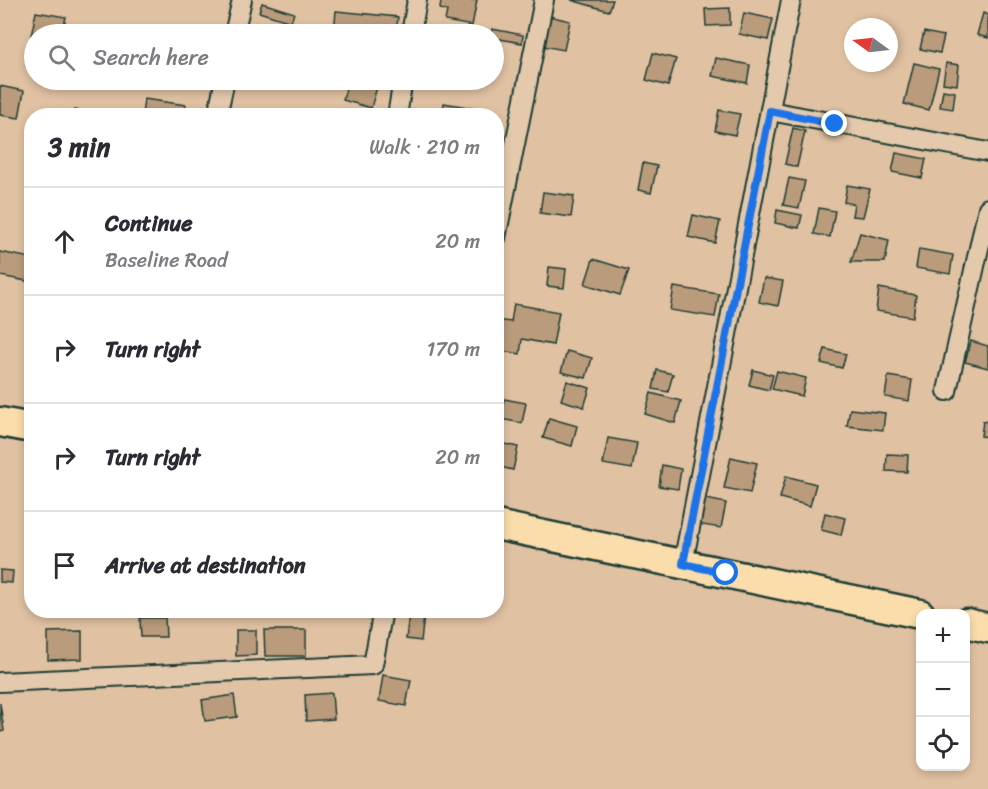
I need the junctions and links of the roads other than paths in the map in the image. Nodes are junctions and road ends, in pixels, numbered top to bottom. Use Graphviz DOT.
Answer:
graph roads {
  1 [pos="242,0"];
  2 [pos="417,0"];
  3 [pos="544,0"];
  4 [pos="791,0"];
  5 [pos="236,24"];
  6 [pos="413,24"];
  7 [pos="223,90"];
  8 [pos="401,90"];
  9 [pos="219,108"];
  10 [pos="398,108"];
  11 [pos="770,111"];
  12 [pos="988,152"];
  13 [pos="504,198"];
  14 [pos="988,208"];
  15 [pos="947,392"];
  16 [pos="0,422"];
  17 [pos="24,426"];
  18 [pos="504,527"];
  19 [pos="683,564"];
  20 [pos="916,613"];
  21 [pos="382,618"];
  22 [pos="970,624"];
  23 [pos="988,628"];
  24 [pos="0,682"];
  1 -- 5 [label="street"];
  2 -- 6 [label="street"];
  3 -- 13 [label="street"];
  4 -- 11 [label="street"];
  7 -- 9 [label="street"];
  8 -- 10 [label="street"];
  11 -- 12 [label="street"];
  11 -- 19 [label="street"];
  14 -- 15 [label="street"];
  16 -- 17 [label="main road"];
  18 -- 19 [label="main road"];
  19 -- 20 [label="main road"];
  21 -- 24 [label="street"];
  22 -- 23 [label="main road"];
}
